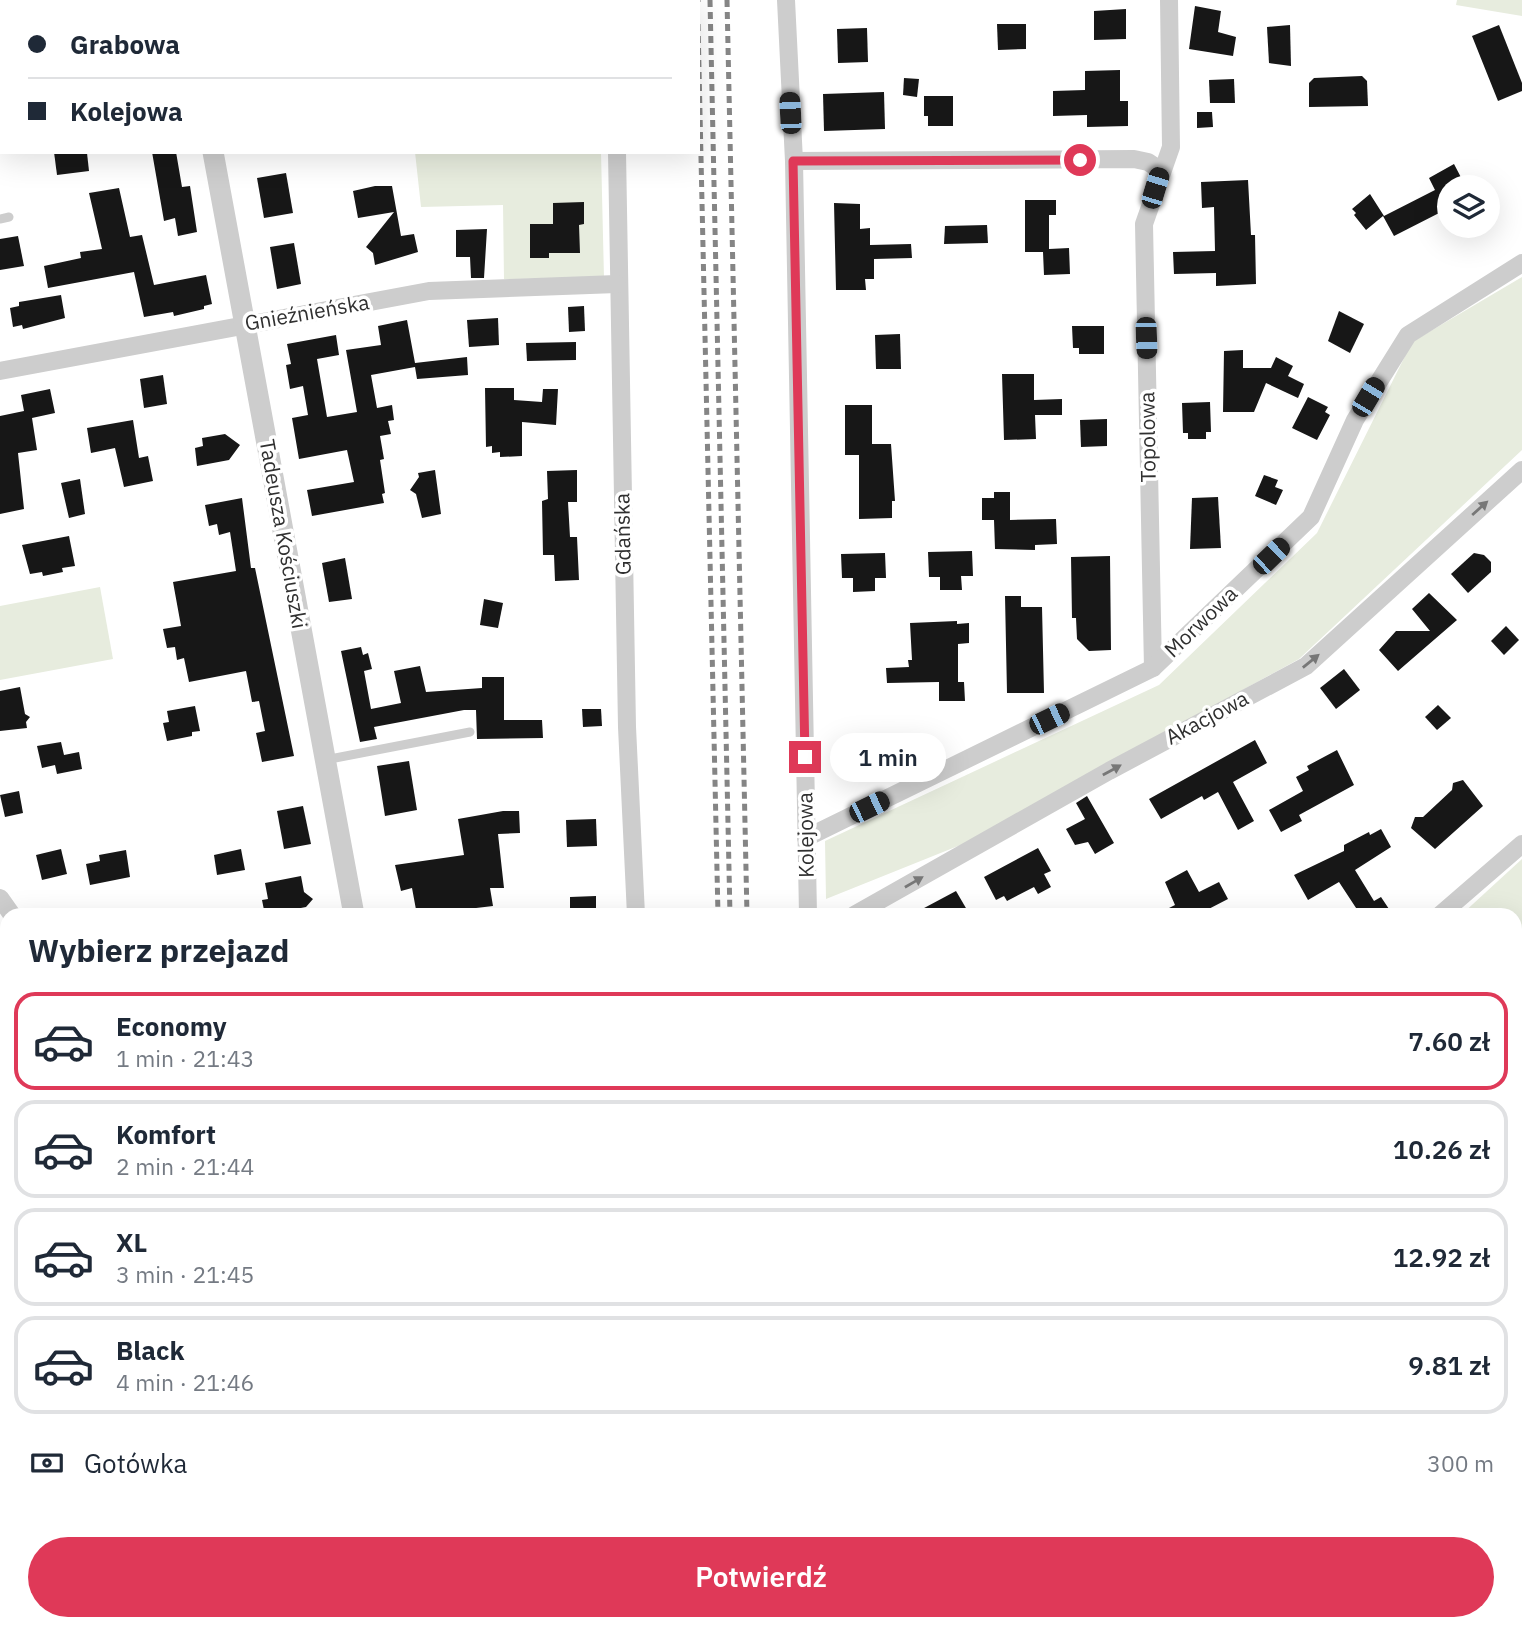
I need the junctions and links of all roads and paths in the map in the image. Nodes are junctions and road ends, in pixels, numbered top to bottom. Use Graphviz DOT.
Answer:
graph roads {
  1 [pos="786,0"];
  2 [pos="1169,0"];
  3 [pos="213,154"];
  4 [pos="617,154"];
  5 [pos="793,161"];
  6 [pos="1160,170"];
  7 [pos="1522,263"];
  8 [pos="617,284"];
  9 [pos="245,325"];
  10 [pos="0,371"];
  11 [pos="1522,470"];
  12 [pos="1153,668"];
  13 [pos="470,732"];
  14 [pos="325,760"];
  15 [pos="806,838"];
  16 [pos="1522,844"];
  17 [pos="353,908"];
  18 [pos="636,908"];
  19 [pos="808,908"];
  20 [pos="866,908"];
  21 [pos="1448,908"];
  1 -- 5 [label="street, Kolejowa"];
  2 -- 6 [label="street, Topolowa"];
  3 -- 9 [label="street, Tadeusza Kościuszki"];
  4 -- 8 [label="street, Gdańska"];
  5 -- 6 [label="street"];
  5 -- 15 [label="street, Kolejowa"];
  6 -- 12 [label="street, Topolowa"];
  7 -- 12 [label="street, Morwowa"];
  8 -- 9 [label="street, Gnieźnieńska"];
  8 -- 18 [label="street, Gdańska"];
  9 -- 10 [label="street, Gnieźnieńska"];
  9 -- 14 [label="street, Tadeusza Kościuszki"];
  20 -- 11 [label="street, Akacjowa, one-way"];
  12 -- 15 [label="street, Morwowa"];
  13 -- 14 [label="lane"];
  14 -- 17 [label="street, Tadeusza Kościuszki"];
  15 -- 19 [label="street, Kolejowa"];
  16 -- 21 [label="street"];
}
